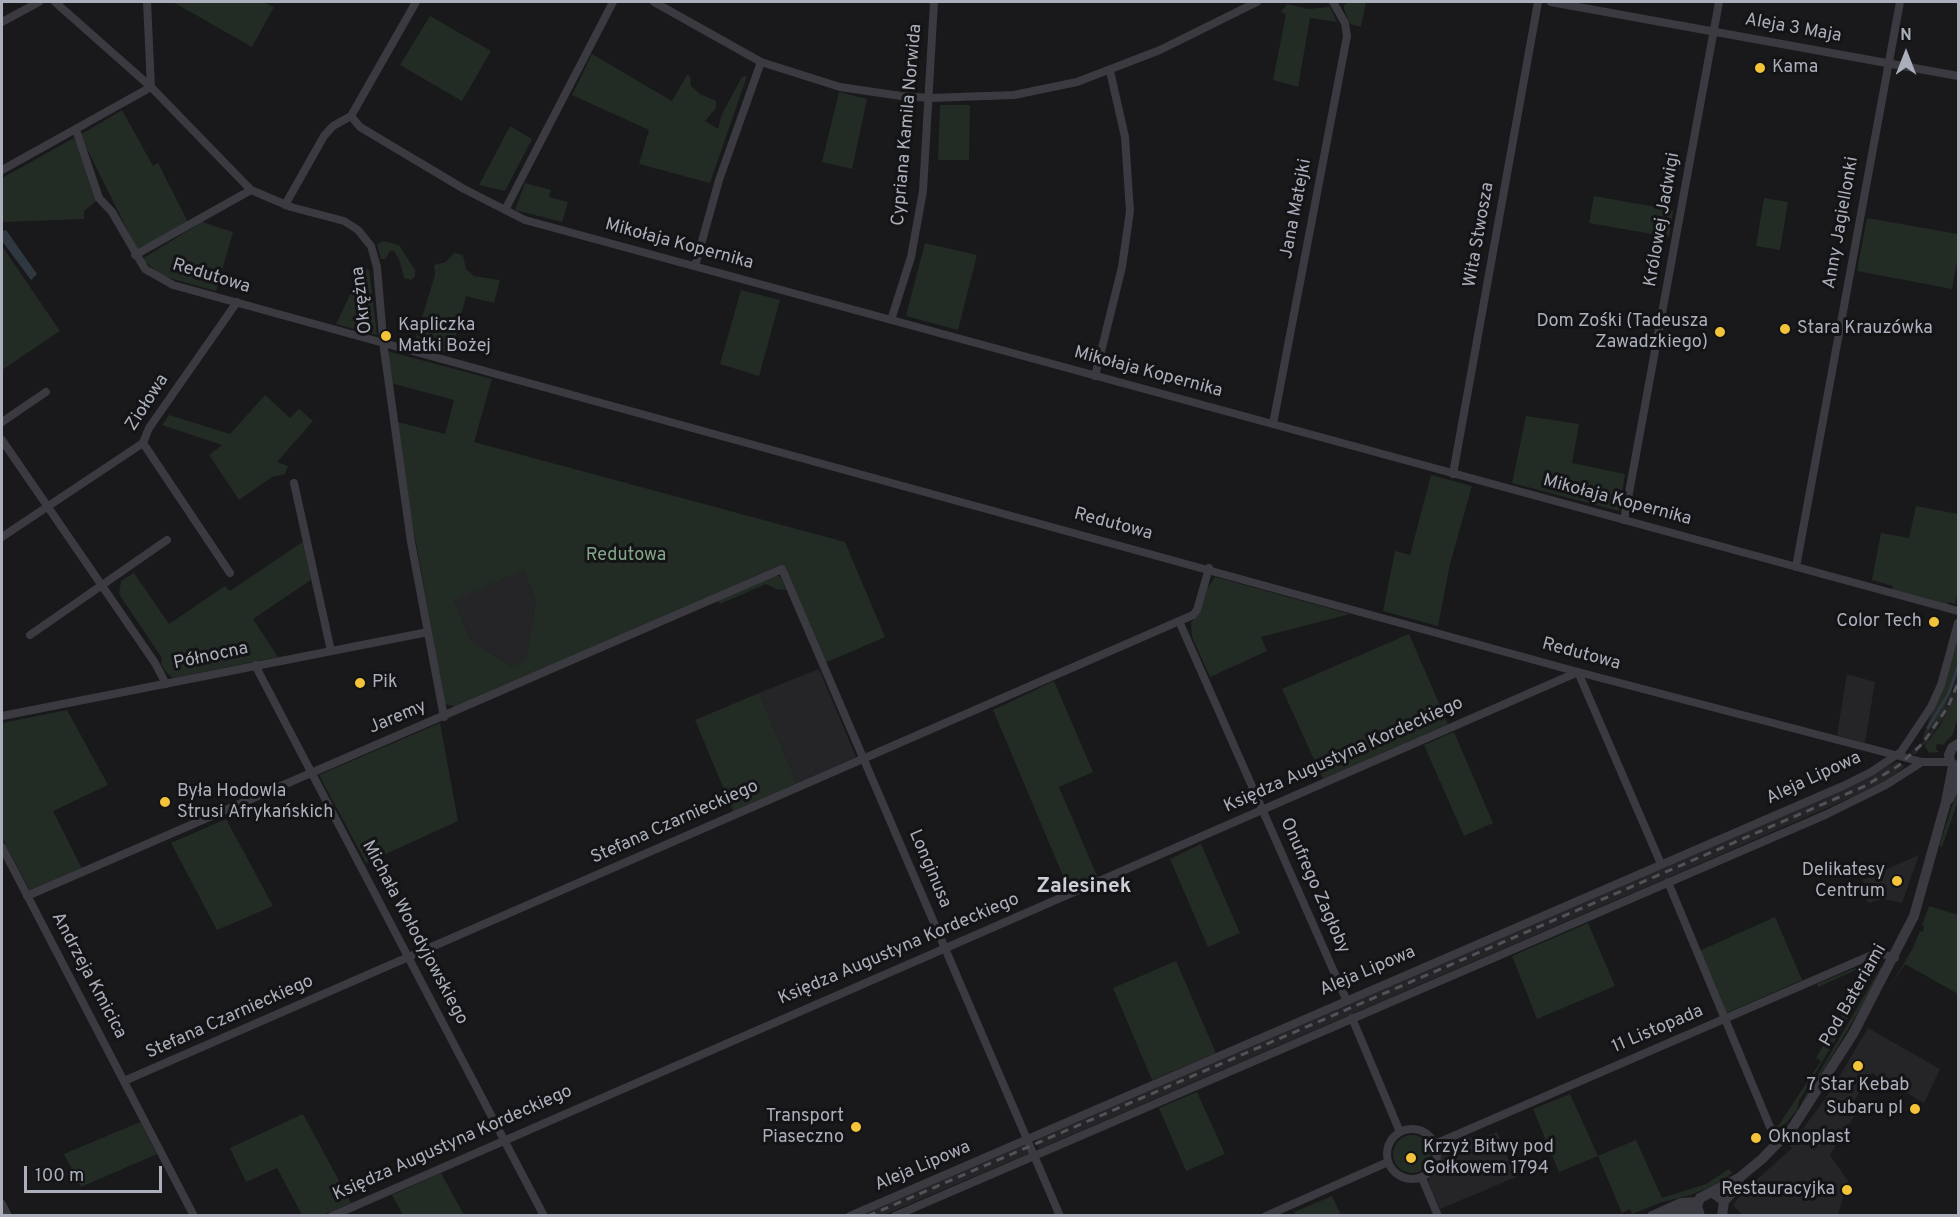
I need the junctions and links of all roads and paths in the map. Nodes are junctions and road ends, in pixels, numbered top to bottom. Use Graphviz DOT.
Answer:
graph roads {
  1 [pos="39,2"];
  2 [pos="55,2"];
  3 [pos="147,2"];
  4 [pos="416,2"];
  5 [pos="613,2"];
  6 [pos="654,2"];
  7 [pos="934,2"];
  8 [pos="1257,2"];
  9 [pos="1334,2"];
  10 [pos="1538,2"];
  11 [pos="1551,2"];
  12 [pos="1719,2"];
  13 [pos="1900,2"];
  14 [pos="2,22"];
  15 [pos="1714,31"];
  16 [pos="761,62"];
  17 [pos="1889,63"];
  18 [pos="1110,71"];
  19 [pos="1959,76"];
  20 [pos="151,87"];
  21 [pos="930,98"];
  22 [pos="351,116"];
  23 [pos="76,130"];
  24 [pos="2,170"];
  25 [pos="251,190"];
  26 [pos="285,205"];
  27 [pos="505,210"];
  28 [pos="135,255"];
  29 [pos="695,266"];
  30 [pos="237,302"];
  31 [pos="891,320"];
  32 [pos="384,342"];
  33 [pos="1095,376"];
  34 [pos="46,392"];
  35 [pos="2,422"];
  36 [pos="1273,424"];
  37 [pos="2,440"];
  38 [pos="143,443"];
  39 [pos="1454,474"];
  40 [pos="294,483"];
  41 [pos="47,506"];
  42 [pos="1624,520"];
  43 [pos="2,537"];
  44 [pos="167,540"];
  45 [pos="1796,567"];
  46 [pos="1209,568"];
  47 [pos="782,569"];
  48 [pos="230,573"];
  49 [pos="101,586"];
  50 [pos="1959,611"];
  51 [pos="1179,621"];
  52 [pos="1959,623"];
  53 [pos="428,632"];
  54 [pos="30,635"];
  55 [pos="331,651"];
  56 [pos="255,665"];
  57 [pos="1578,672"];
  58 [pos="166,684"];
  59 [pos="2,716"];
  60 [pos="444,717"];
  61 [pos="1958,744"];
  62 [pos="1898,755"];
  63 [pos="863,759"];
  64 [pos="1923,762"];
  65 [pos="1954,766"];
  66 [pos="313,773"];
  67 [pos="1959,778"];
  68 [pos="1946,802"];
  69 [pos="1263,810"];
  70 [pos="2,847"];
  71 [pos="1661,864"];
  72 [pos="1668,882"];
  73 [pos="27,896"];
  74 [pos="946,948"];
  75 [pos="408,958"];
  76 [pos="1894,958"];
  77 [pos="1346,999"];
  78 [pos="1352,1018"];
  79 [pos="1726,1019"];
  80 [pos="124,1082"];
  81 [pos="1400,1132"];
  82 [pos="504,1140"];
  83 [pos="1028,1140"];
  84 [pos="1780,1141"];
  85 [pos="1435,1144"];
  86 [pos="1034,1155"];
  87 [pos="1388,1162"];
  88 [pos="1422,1178"];
  89 [pos="1739,1178"];
  90 [pos="1713,1193"];
  91 [pos="1724,1201"];
  92 [pos="2,1203"];
  93 [pos="1698,1210"];
  94 [pos="8,1215"];
  95 [pos="194,1215"];
  96 [pos="332,1215"];
  97 [pos="544,1215"];
  98 [pos="850,1215"];
  99 [pos="895,1215"];
  100 [pos="1060,1215"];
  101 [pos="1266,1215"];
  102 [pos="1438,1215"];
  103 [pos="1652,1215"];
  104 [pos="1722,1215"];
  1 -- 14 [label="street"];
  2 -- 20 [label="street, Okrężna"];
  3 -- 20 [label="street"];
  4 -- 22 [label="street"];
  5 -- 27 [label="street"];
  6 -- 16 [label="street"];
  7 -- 21 [label="street, Cypriana Kamila Norwida"];
  8 -- 18 [label="street"];
  9 -- 36 [label="street, Jana Matejki"];
  10 -- 39 [label="street, Wita Stwosza"];
  11 -- 15 [label="street, Aleja 3 Maja"];
  12 -- 15 [label="street, Królowej Jadwigi"];
  13 -- 17 [label="street, Anny Jagiellonki"];
  15 -- 17 [label="street, Aleja 3 Maja"];
  15 -- 42 [label="street, Królowej Jadwigi"];
  16 -- 21 [label="street"];
  16 -- 29 [label="street"];
  17 -- 19 [label="street, Aleja 3 Maja"];
  17 -- 45 [label="street, Anny Jagiellonki"];
  18 -- 21 [label="street"];
  18 -- 33 [label="street"];
  20 -- 23 [label="street"];
  20 -- 25 [label="street, Okrężna"];
  21 -- 31 [label="street, Cypriana Kamila Norwida"];
  22 -- 26 [label="street"];
  22 -- 27 [label="street, Mikołaja Kopernika"];
  23 -- 24 [label="street"];
  23 -- 28 [label="street, Redutowa"];
  25 -- 26 [label="street, Okrężna"];
  25 -- 28 [label="street"];
  26 -- 32 [label="street, Okrężna"];
  27 -- 29 [label="street, Mikołaja Kopernika"];
  28 -- 30 [label="street, Redutowa"];
  29 -- 31 [label="street, Mikołaja Kopernika"];
  30 -- 32 [label="street, Redutowa"];
  30 -- 38 [label="street, Ziołowa"];
  31 -- 33 [label="street, Mikołaja Kopernika"];
  32 -- 46 [label="street, Redutowa"];
  32 -- 53 [label="street, Okrężna"];
  33 -- 36 [label="street, Mikołaja Kopernika"];
  34 -- 35 [label="street"];
  36 -- 39 [label="street, Mikołaja Kopernika"];
  37 -- 41 [label="street"];
  38 -- 41 [label="street, Ziołowa"];
  38 -- 48 [label="street"];
  39 -- 42 [label="street, Mikołaja Kopernika"];
  40 -- 55 [label="street"];
  41 -- 43 [label="street, Ziołowa"];
  41 -- 49 [label="street"];
  42 -- 45 [label="street, Mikołaja Kopernika"];
  44 -- 49 [label="street"];
  45 -- 50 [label="street, Mikołaja Kopernika"];
  46 -- 51 [label="street, Stefana Czarnieckiego"];
  46 -- 57 [label="street, Redutowa"];
  47 -- 60 [label="street, Jaremy"];
  47 -- 63 [label="street, Longinusa"];
  49 -- 54 [label="street"];
  49 -- 58 [label="street"];
  51 -- 63 [label="street, Stefana Czarnieckiego"];
  51 -- 69 [label="street, Onufrego Zagłoby"];
  52 -- 62 [label="street"];
  53 -- 55 [label="street, Północna"];
  53 -- 60 [label="street, Okrężna"];
  55 -- 56 [label="street, Północna"];
  56 -- 58 [label="street, Północna"];
  56 -- 66 [label="street, Michała Wołodyjowskiego"];
  57 -- 62 [label="street, Redutowa"];
  57 -- 69 [label="street, Księdza Augustyna Kordeckiego"];
  57 -- 71 [label="street"];
  58 -- 59 [label="street, Północna"];
  60 -- 66 [label="street, Jaremy"];
  61 -- 65 [label="street, Pod Bateriami"];
  62 -- 64 [label="street, Redutowa"];
  62 -- 71 [label="street, Aleja Lipowa"];
  63 -- 74 [label="street, Longinusa"];
  63 -- 75 [label="street, Stefana Czarnieckiego"];
  64 -- 65 [label="street, Redutowa"];
  64 -- 72 [label="street, Aleja Lipowa"];
  65 -- 68 [label="street, Pod Bateriami"];
  66 -- 73 [label="street, Jaremy"];
  66 -- 75 [label="street, Michała Wołodyjowskiego"];
  67 -- 68 [label="street, Pod Bateriami"];
  68 -- 76 [label="street, Pod Bateriami"];
  69 -- 74 [label="street, Księdza Augustyna Kordeckiego"];
  69 -- 77 [label="street, Onufrego Zagłoby"];
  70 -- 73 [label="street, Andrzeja Kmicica"];
  71 -- 77 [label="street, Aleja Lipowa"];
  72 -- 78 [label="street, Aleja Lipowa"];
  72 -- 79 [label="street"];
  73 -- 80 [label="street, Andrzeja Kmicica"];
  74 -- 82 [label="street, Księdza Augustyna Kordeckiego"];
  74 -- 83 [label="street, Longinusa"];
  75 -- 80 [label="street, Stefana Czarnieckiego"];
  75 -- 82 [label="street, Michała Wołodyjowskiego"];
  76 -- 79 [label="street, 11 Listopada"];
  76 -- 84 [label="street, Pod Bateriami"];
  77 -- 83 [label="street, Aleja Lipowa"];
  78 -- 81 [label="street"];
  78 -- 86 [label="street, Aleja Lipowa"];
  79 -- 84 [label="street"];
  79 -- 85 [label="street, 11 Listopada"];
  80 -- 95 [label="street, Andrzeja Kmicica"];
  81 -- 85 [label="street"];
  81 -- 87 [label="street"];
  82 -- 96 [label="street, Księdza Augustyna Kordeckiego"];
  82 -- 97 [label="street, Michała Wołodyjowskiego"];
  83 -- 86 [label="street, Longinusa"];
  83 -- 98 [label="street, Aleja Lipowa"];
  84 -- 89 [label="street, Pod Bateriami"];
  85 -- 88 [label="street"];
  86 -- 99 [label="street, Aleja Lipowa"];
  86 -- 100 [label="street, Longinusa"];
  87 -- 88 [label="street"];
  87 -- 101 [label="street"];
  88 -- 102 [label="street"];
  89 -- 90 [label="street, Pod Bateriami"];
  89 -- 91 [label="street, Pod Bateriami"];
  90 -- 91 [label="street"];
  90 -- 93 [label="street, Pod Bateriami"];
  91 -- 104 [label="street, Pod Bateriami"];
  92 -- 94 [label="street"];
  93 -- 103 [label="street, Pod Bateriami"];
}
